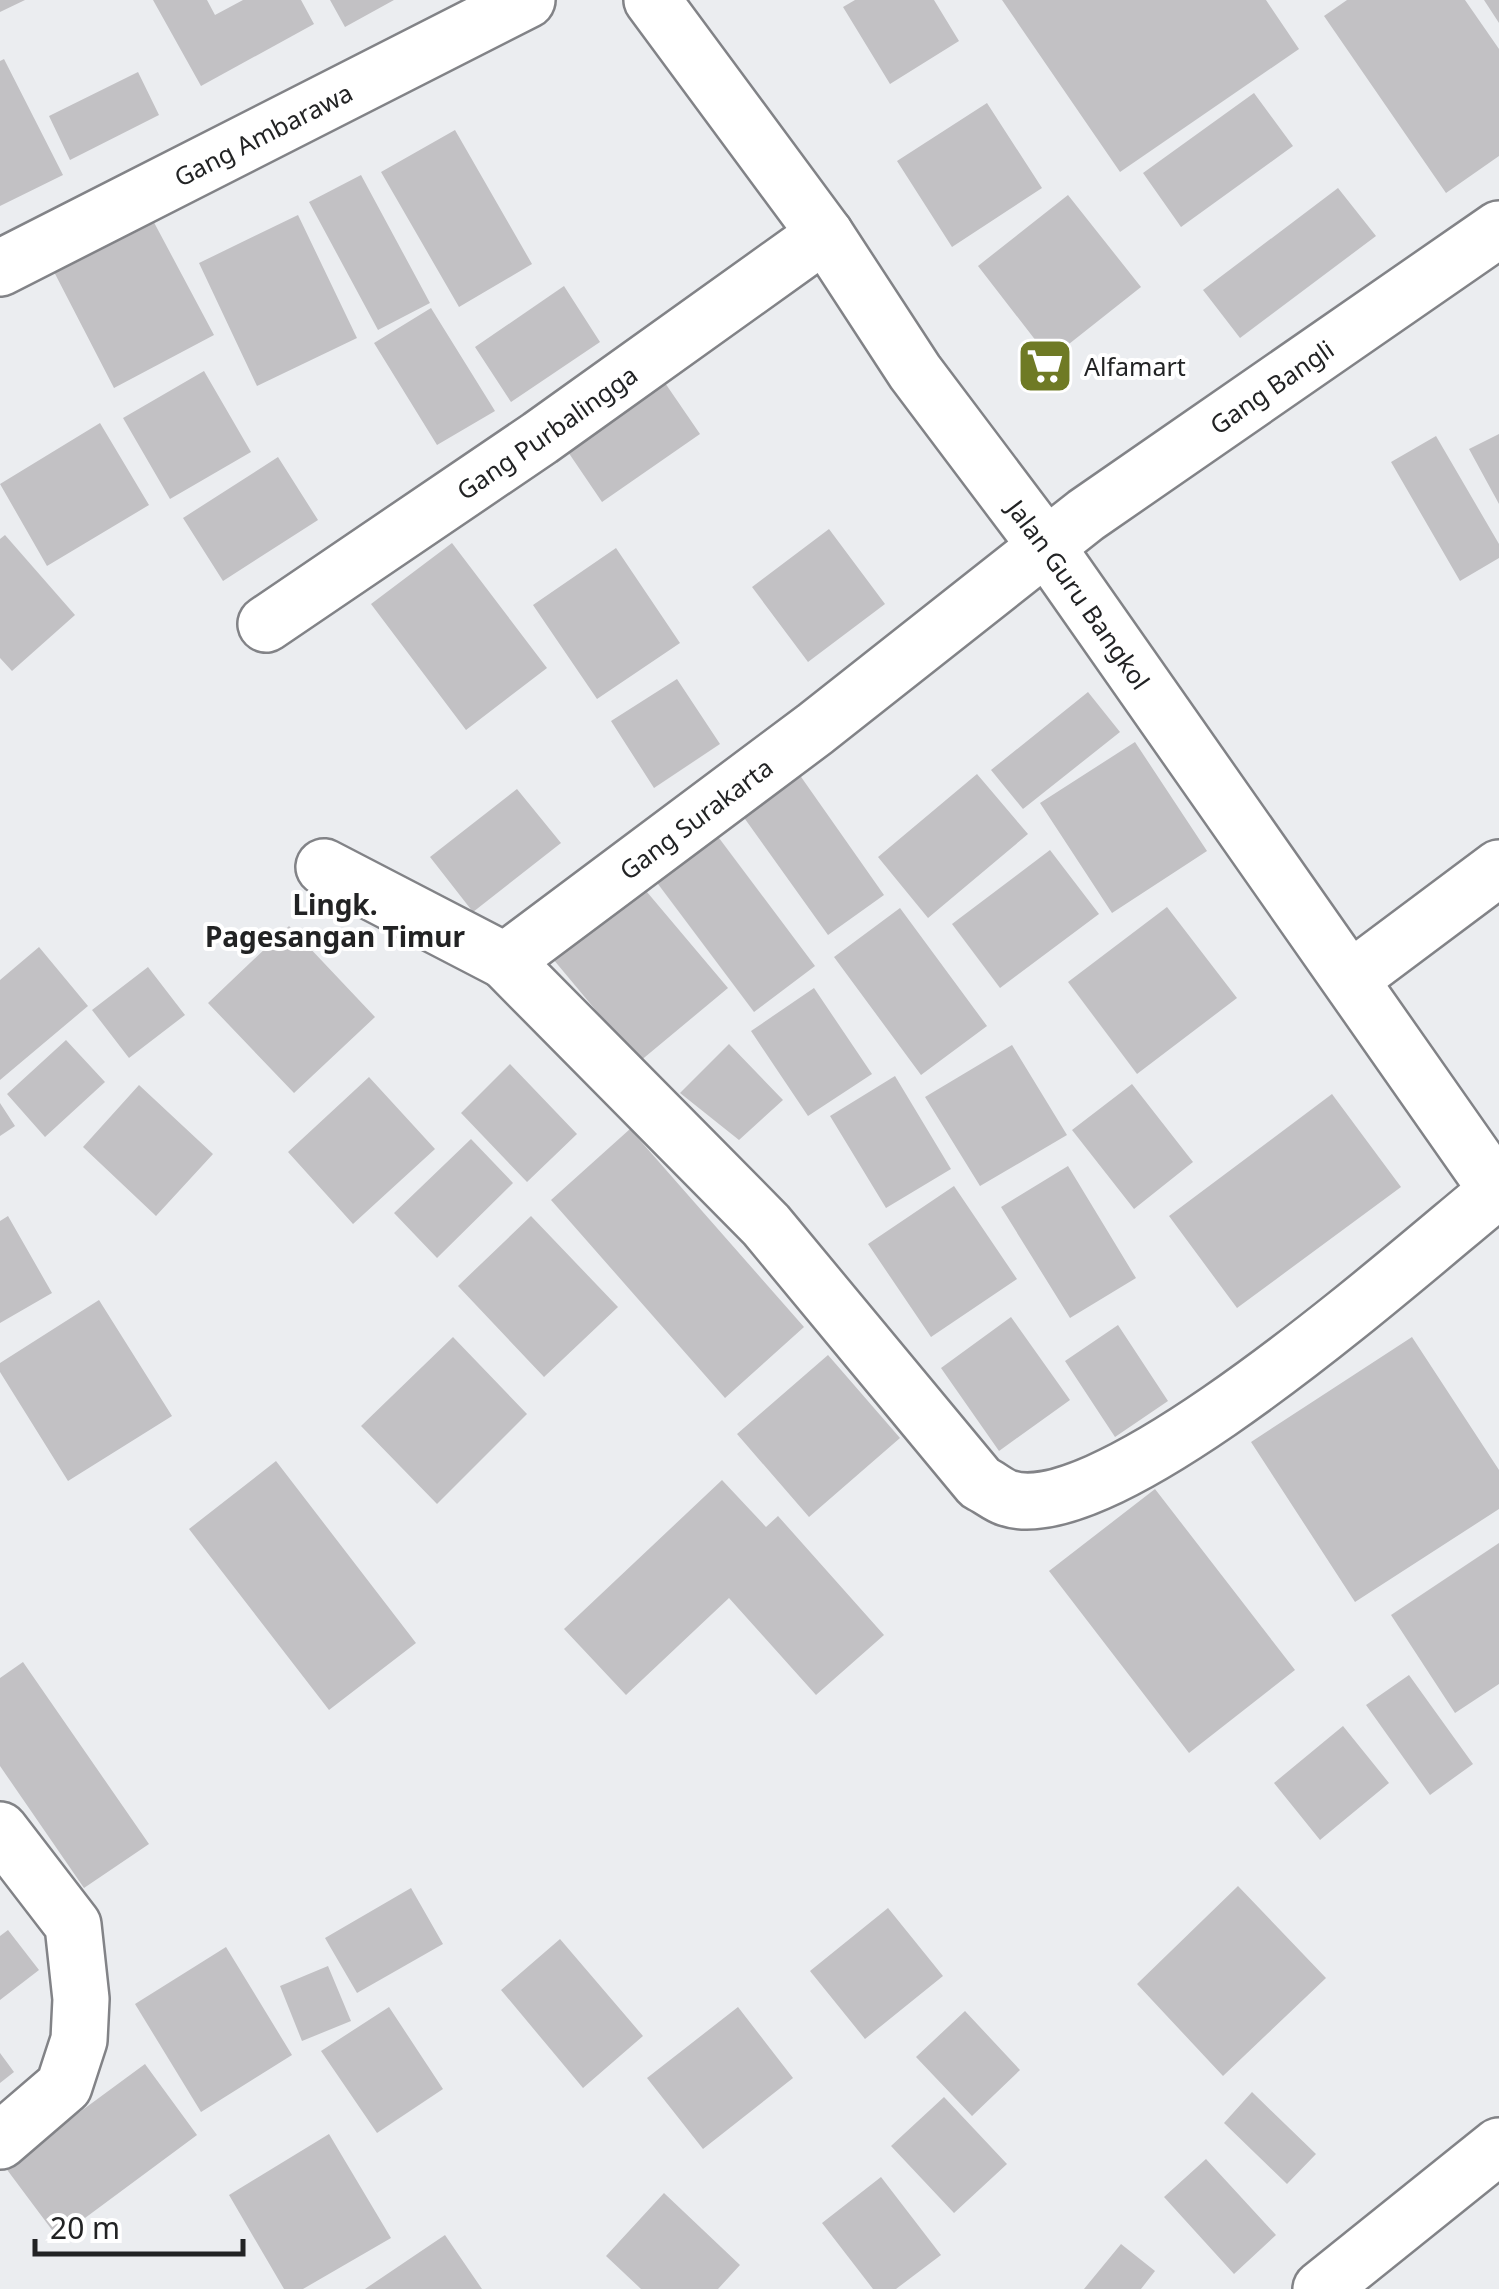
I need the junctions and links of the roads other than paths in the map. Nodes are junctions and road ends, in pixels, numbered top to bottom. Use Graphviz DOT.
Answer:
graph roads {
  1 [pos="527,0"];
  2 [pos="652,0"];
  3 [pos="1499,229"];
  4 [pos="825,234"];
  5 [pos="0,268"];
  6 [pos="1046,546"];
  7 [pos="266,624"];
  8 [pos="324,867"];
  9 [pos="1499,868"];
  10 [pos="505,961"];
  11 [pos="1352,978"];
  12 [pos="1498,1192"];
  13 [pos="0,1830"];
  14 [pos="0,2141"];
  15 [pos="1499,2146"];
  16 [pos="1321,2289"];
  1 -- 5 [label="street, Gang Ambarawa"];
  2 -- 4 [label="street, Jalan Guru Bangkol"];
  3 -- 6 [label="street, Gang Bangli"];
  4 -- 6 [label="street, Jalan Guru Bangkol"];
  4 -- 7 [label="street, Gang Purbalingga"];
  6 -- 10 [label="street, Gang Surakarta"];
  6 -- 11 [label="street, Jalan Guru Bangkol"];
  8 -- 10 [label="street"];
  9 -- 11 [label="street"];
  10 -- 12 [label="street"];
  11 -- 12 [label="street, Jalan Guru Bangkol"];
  13 -- 14 [label="street"];
  15 -- 16 [label="street"];
}
